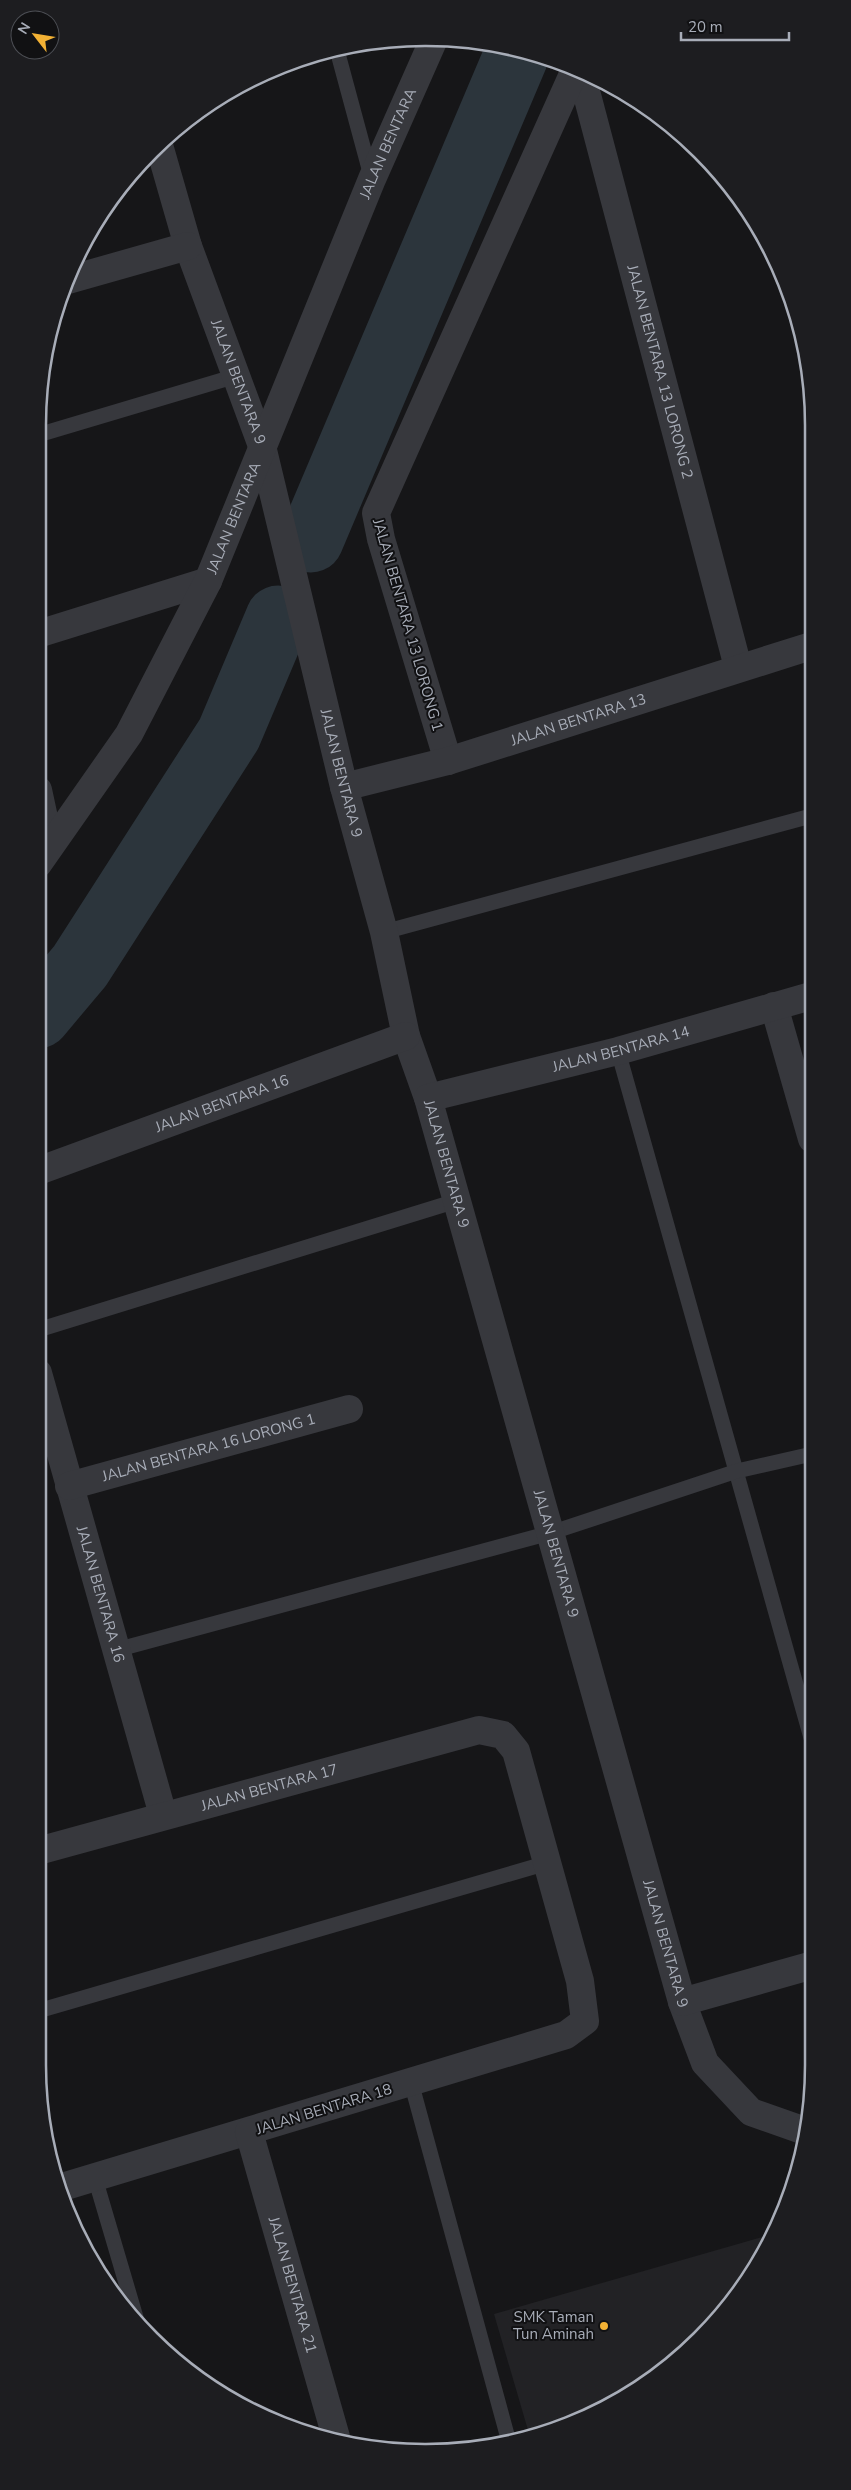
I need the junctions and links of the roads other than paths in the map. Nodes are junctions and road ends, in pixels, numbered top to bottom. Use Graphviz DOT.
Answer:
graph roads {
  1 [pos="431,46"];
  2 [pos="339,57"];
  3 [pos="572,76"];
  4 [pos="583,81"];
  5 [pos="161,153"];
  6 [pos="372,179"];
  7 [pos="188,246"];
  8 [pos="76,278"];
  9 [pos="236,376"];
  10 [pos="46,433"];
  11 [pos="262,446"];
  12 [pos="208,581"];
  13 [pos="46,632"];
  14 [pos="805,648"];
  15 [pos="738,668"];
  16 [pos="448,761"];
  17 [pos="344,787"];
  18 [pos="805,818"];
  19 [pos="46,852"];
  20 [pos="384,932"];
  21 [pos="805,998"];
  22 [pos="774,1006"];
  23 [pos="406,1036"];
  24 [pos="618,1051"];
  25 [pos="428,1098"];
  26 [pos="805,1114"];
  27 [pos="46,1168"];
  28 [pos="456,1201"];
  29 [pos="46,1328"];
  30 [pos="46,1402"];
  31 [pos="349,1409"];
  32 [pos="805,1456"];
  33 [pos="736,1471"];
  34 [pos="69,1486"];
  35 [pos="550,1533"];
  36 [pos="116,1650"];
  37 [pos="805,1717"];
  38 [pos="163,1815"];
  39 [pos="46,1849"];
  40 [pos="548,1863"];
  41 [pos="805,1967"];
  42 [pos="682,2002"];
  43 [pos="46,2009"];
  44 [pos="412,2082"];
  45 [pos="799,2129"];
  46 [pos="249,2132"];
  47 [pos="95,2178"];
  48 [pos="66,2186"];
  49 [pos="132,2305"];
  50 [pos="334,2432"];
  51 [pos="507,2434"];
  1 -- 6 [label="street, JALAN BENTARA"];
  2 -- 6 [label="lane"];
  3 -- 16 [label="street, JALAN BENTARA 13 LORONG 1"];
  4 -- 15 [label="street, JALAN BENTARA 13 LORONG 2"];
  5 -- 7 [label="street, JALAN BENTARA 9"];
  6 -- 11 [label="street, JALAN BENTARA"];
  7 -- 8 [label="street"];
  7 -- 9 [label="street, JALAN BENTARA 9"];
  9 -- 10 [label="lane"];
  9 -- 11 [label="street, JALAN BENTARA 9"];
  11 -- 12 [label="street, JALAN BENTARA"];
  11 -- 17 [label="street, JALAN BENTARA 9"];
  12 -- 13 [label="street"];
  12 -- 19 [label="street, JALAN BENTARA"];
  14 -- 15 [label="street, JALAN BENTARA 13"];
  15 -- 16 [label="street, JALAN BENTARA 13"];
  16 -- 17 [label="street, JALAN BENTARA 13"];
  17 -- 20 [label="street, JALAN BENTARA 9"];
  18 -- 20 [label="lane"];
  20 -- 23 [label="street, JALAN BENTARA 9"];
  21 -- 22 [label="street, JALAN BENTARA 14"];
  22 -- 24 [label="street, JALAN BENTARA 14"];
  22 -- 26 [label="street"];
  23 -- 25 [label="street, JALAN BENTARA 9"];
  23 -- 27 [label="street, JALAN BENTARA 16"];
  24 -- 25 [label="street, JALAN BENTARA 14"];
  24 -- 33 [label="lane"];
  25 -- 28 [label="street, JALAN BENTARA 9"];
  28 -- 29 [label="lane"];
  28 -- 35 [label="street, JALAN BENTARA 9"];
  30 -- 34 [label="street, JALAN BENTARA 16"];
  31 -- 34 [label="street, JALAN BENTARA 16 LORONG 1"];
  32 -- 33 [label="lane"];
  33 -- 35 [label="lane"];
  33 -- 37 [label="lane"];
  34 -- 36 [label="street, JALAN BENTARA 16"];
  35 -- 36 [label="lane"];
  35 -- 42 [label="street, JALAN BENTARA 9"];
  36 -- 38 [label="street, JALAN BENTARA 16"];
  38 -- 39 [label="street, JALAN BENTARA 17"];
  38 -- 40 [label="street, JALAN BENTARA 17"];
  40 -- 43 [label="lane"];
  40 -- 44 [label="street, JALAN BENTARA 18"];
  41 -- 42 [label="street"];
  42 -- 45 [label="street, JALAN BENTARA 9"];
  44 -- 46 [label="street, JALAN BENTARA 18"];
  44 -- 51 [label="lane"];
  46 -- 47 [label="street, JALAN BENTARA 18"];
  46 -- 50 [label="street, JALAN BENTARA 21"];
  47 -- 48 [label="street, JALAN BENTARA 18"];
  47 -- 49 [label="lane"];
}
